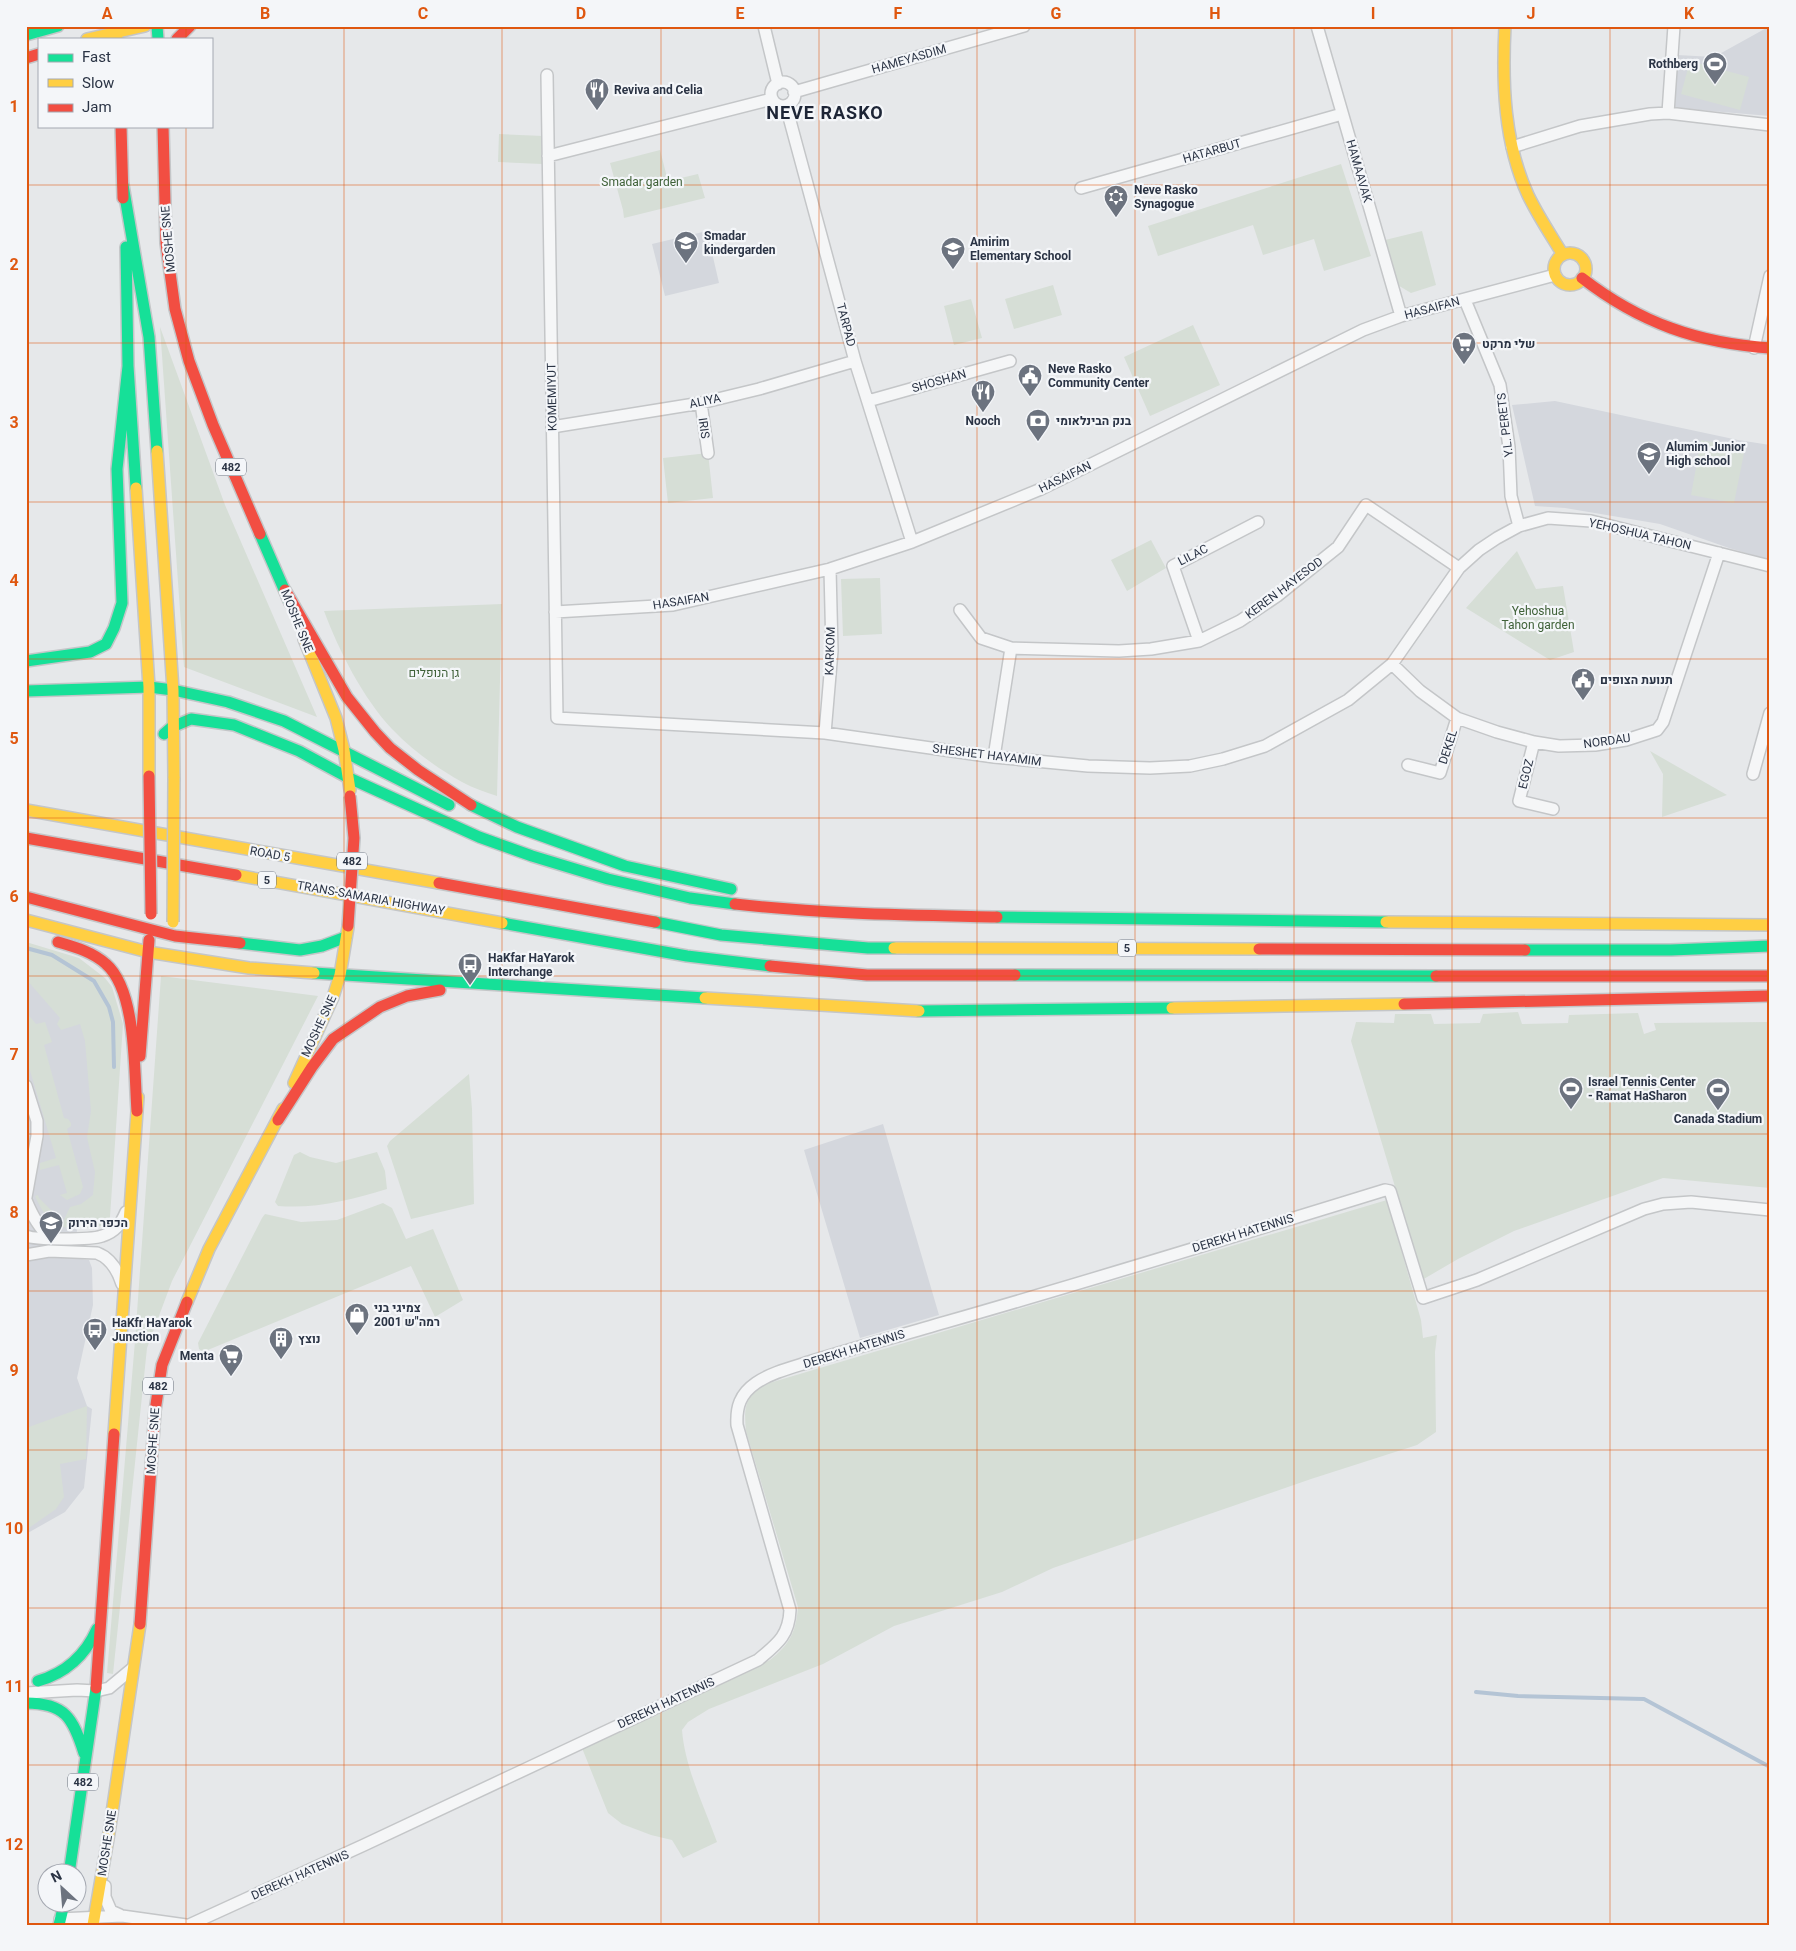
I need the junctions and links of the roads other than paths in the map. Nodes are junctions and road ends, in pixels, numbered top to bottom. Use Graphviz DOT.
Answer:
graph roads {
  1 [pos="58,26"];
  2 [pos="144,26"];
  3 [pos="190,26"];
  4 [pos="764,26"];
  5 [pos="1024,26"];
  6 [pos="1317,26"];
  7 [pos="1505,26"];
  8 [pos="1674,26"];
  9 [pos="117,32"];
  10 [pos="26,35"];
  11 [pos="91,38"];
  12 [pos="178,38"];
  13 [pos="38,54"];
  14 [pos="26,58"];
  15 [pos="547,76"];
  16 [pos="778,84"];
  17 [pos="794,92"];
  18 [pos="772,99"];
  19 [pos="786,106"];
  20 [pos="1668,113"];
  21 [pos="1342,114"];
  22 [pos="1770,125"];
  23 [pos="121,128"];
  24 [pos="163,128"];
  25 [pos="1512,147"];
  26 [pos="548,156"];
  27 [pos="123,185"];
  28 [pos="1081,188"];
  29 [pos="1563,255"];
  30 [pos="1555,275"];
  31 [pos="1770,276"];
  32 [pos="1582,278"];
  33 [pos="1465,300"];
  34 [pos="1400,316"];
  35 [pos="1754,348"];
  36 [pos="1770,348"];
  37 [pos="856,361"];
  38 [pos="1010,361"];
  39 [pos="128,366"];
  40 [pos="868,401"];
  41 [pos="701,403"];
  42 [pos="552,427"];
  43 [pos="708,453"];
  44 [pos="1258,522"];
  45 [pos="1519,526"];
  46 [pos="912,542"];
  47 [pos="1719,554"];
  48 [pos="1770,566"];
  49 [pos="1459,568"];
  50 [pos="830,569"];
  51 [pos="285,590"];
  52 [pos="960,610"];
  53 [pos="555,612"];
  54 [pos="1199,641"];
  55 [pos="1011,648"];
  56 [pos="26,662"];
  57 [pos="1392,664"];
  58 [pos="149,687"];
  59 [pos="173,690"];
  60 [pos="26,692"];
  61 [pos="1770,713"];
  62 [pos="556,718"];
  63 [pos="1458,718"];
  64 [pos="172,727"];
  65 [pos="825,733"];
  66 [pos="1534,742"];
  67 [pos="344,750"];
  68 [pos="150,755"];
  69 [pos="994,757"];
  70 [pos="1408,764"];
  71 [pos="1752,774"];
  72 [pos="347,777"];
  73 [pos="1552,809"];
  74 [pos="26,810"];
  75 [pos="517,828"];
  76 [pos="26,838"];
  77 [pos="741,891"];
  78 [pos="26,897"];
  79 [pos="779,897"];
  80 [pos="894,914"];
  81 [pos="26,920"];
  82 [pos="1770,924"];
  83 [pos="150,929"];
  84 [pos="347,932"];
  85 [pos="175,936"];
  86 [pos="44,939"];
  87 [pos="1770,946"];
  88 [pos="148,952"];
  89 [pos="196,960"];
  90 [pos="340,975"];
  91 [pos="1770,976"];
  92 [pos="469,984"];
  93 [pos="1770,996"];
  94 [pos="26,1086"];
  95 [pos="137,1111"];
  96 [pos="278,1120"];
  97 [pos="28,1180"];
  98 [pos="26,1198"];
  99 [pos="130,1198"];
  100 [pos="1770,1210"];
  101 [pos="26,1236"];
  102 [pos="52,1239"];
  103 [pos="26,1254"];
  104 [pos="124,1292"];
  105 [pos="100,1620"];
  106 [pos="133,1668"];
  107 [pos="32,1682"];
  108 [pos="96,1691"];
  109 [pos="26,1693"];
  110 [pos="26,1703"];
  111 [pos="86,1760"];
  112 [pos="109,1833"];
  113 [pos="70,1864"];
  114 [pos="122,1916"];
  115 [pos="94,1920"];
  116 [pos="60,1922"];
  117 [pos="77,1925"];
  118 [pos="188,1925"];
  1 -- 10 [label="main road"];
  2 -- 9 [label="main road"];
  3 -- 12 [label="main road"];
  4 -- 16 [label="street"];
  5 -- 17 [label="street, HAMEYASDIM"];
  6 -- 21 [label="street, HAMAAVAK"];
  7 -- 25 [label="main road"];
  8 -- 20 [label="street"];
  9 -- 11 [label="main road"];
  13 -- 14 [label="main road"];
  15 -- 26 [label="street, KOMEMIYUT"];
  16 -- 17 [label="street"];
  16 -- 18 [label="street"];
  17 -- 19 [label="street"];
  18 -- 19 [label="street"];
  18 -- 26 [label="street"];
  19 -- 37 [label="street, TARPAD"];
  20 -- 22 [label="street"];
  20 -- 25 [label="street"];
  21 -- 28 [label="street, HATARBUT"];
  21 -- 34 [label="street, HAMAAVAK"];
  23 -- 27 [label="main road, 482"];
  24 -- 51 [label="main road, MOSHE SNE / 482"];
  25 -- 29 [label="main road"];
  26 -- 42 [label="street, KOMEMIYUT"];
  27 -- 39 [label="main road, 482"];
  27 -- 59 [label="main road"];
  29 -- 30 [label="main road"];
  29 -- 32 [label="main road"];
  30 -- 32 [label="main road"];
  30 -- 33 [label="street, HASAIFAN"];
  31 -- 35 [label="street"];
  32 -- 35 [label="main road"];
  33 -- 34 [label="street, HASAIFAN"];
  33 -- 45 [label="street, Y.L. PERETS"];
  34 -- 46 [label="street, HASAIFAN"];
  35 -- 36 [label="main road"];
  37 -- 40 [label="street, TARPAD"];
  37 -- 41 [label="street, ALIYA"];
  38 -- 40 [label="street, SHOSHAN"];
  39 -- 56 [label="main road"];
  39 -- 58 [label="main road, 482"];
  40 -- 46 [label="street, TARPAD"];
  41 -- 42 [label="street, ALIYA"];
  41 -- 43 [label="street, IRIS"];
  42 -- 53 [label="street, KOMEMIYUT"];
  44 -- 54 [label="street, LILAC"];
  45 -- 47 [label="street, YEHOSHUA TAHON"];
  45 -- 49 [label="street, YEHOSHUA TAHON"];
  46 -- 50 [label="street, HASAIFAN"];
  47 -- 48 [label="street, YEHOSHUA TAHON"];
  47 -- 66 [label="street, NORDAU"];
  49 -- 54 [label="street, KEREN HAYESOD"];
  49 -- 57 [label="street, YEHOSHUA TAHON"];
  50 -- 53 [label="street, HASAIFAN"];
  50 -- 65 [label="street, KARKOM"];
  51 -- 67 [label="main road, MOSHE SNE / 482"];
  51 -- 75 [label="main road"];
  52 -- 55 [label="street, KEREN HAYESOD"];
  53 -- 62 [label="street, KOMEMIYUT"];
  54 -- 55 [label="street, KEREN HAYESOD"];
  55 -- 69 [label="street"];
  57 -- 63 [label="street, NORDAU"];
  57 -- 69 [label="street, SHESHET HAYAMIM"];
  58 -- 59 [label="main road"];
  58 -- 60 [label="main road"];
  58 -- 68 [label="main road, 482"];
  59 -- 64 [label="main road"];
  59 -- 67 [label="main road"];
  61 -- 71 [label="street"];
  62 -- 65 [label="street, SHESHET HAYAMIM"];
  63 -- 66 [label="street, NORDAU"];
  63 -- 70 [label="street, DEKEL"];
  64 -- 68 [label="main road"];
  64 -- 72 [label="main road"];
  64 -- 85 [label="main road, bridge"];
  65 -- 69 [label="street, SHESHET HAYAMIM"];
  66 -- 73 [label="street, EGOZ"];
  67 -- 72 [label="main road, MOSHE SNE / 482"];
  67 -- 75 [label="main road"];
  68 -- 83 [label="main road, 482, bridge"];
  72 -- 80 [label="main road"];
  72 -- 84 [label="main road, MOSHE SNE / 482, bridge"];
  74 -- 87 [label="main road, 5"];
  75 -- 77 [label="main road"];
  76 -- 91 [label="main road, 5"];
  78 -- 83 [label="main road"];
  79 -- 80 [label="main road"];
  80 -- 82 [label="main road"];
  81 -- 88 [label="main road"];
  83 -- 85 [label="main road"];
  83 -- 88 [label="main road, 482"];
  84 -- 85 [label="main road"];
  84 -- 90 [label="main road, MOSHE SNE / 482"];
  85 -- 89 [label="main road"];
  86 -- 95 [label="main road"];
  88 -- 89 [label="main road"];
  88 -- 95 [label="main road, 482"];
  89 -- 90 [label="main road"];
  90 -- 92 [label="main road"];
  90 -- 96 [label="main road, MOSHE SNE / 482"];
  92 -- 93 [label="main road"];
  92 -- 96 [label="main road"];
  94 -- 97 [label="street"];
  95 -- 99 [label="main road, 482"];
  96 -- 106 [label="main road, MOSHE SNE / 482"];
  97 -- 98 [label="street"];
  98 -- 102 [label="street"];
  99 -- 102 [label="street"];
  99 -- 104 [label="main road, 482"];
  100 -- 118 [label="street, DEREKH HATENNIS"];
  101 -- 102 [label="street"];
  103 -- 104 [label="street"];
  104 -- 105 [label="main road, 482"];
  105 -- 107 [label="main road"];
  105 -- 108 [label="main road, 482"];
  106 -- 108 [label="street"];
  106 -- 112 [label="main road, MOSHE SNE / 482"];
  108 -- 109 [label="street"];
  108 -- 111 [label="main road, 482"];
  110 -- 111 [label="main road"];
  111 -- 113 [label="main road, 482"];
  112 -- 114 [label="street"];
  112 -- 115 [label="main road, MOSHE SNE / 482"];
  114 -- 115 [label="street, DEREKH HATENNIS"];
  114 -- 118 [label="street, DEREKH HATENNIS"];
  115 -- 116 [label="street, DEREKH HATENNIS"];
  116 -- 117 [label="street"];
}
